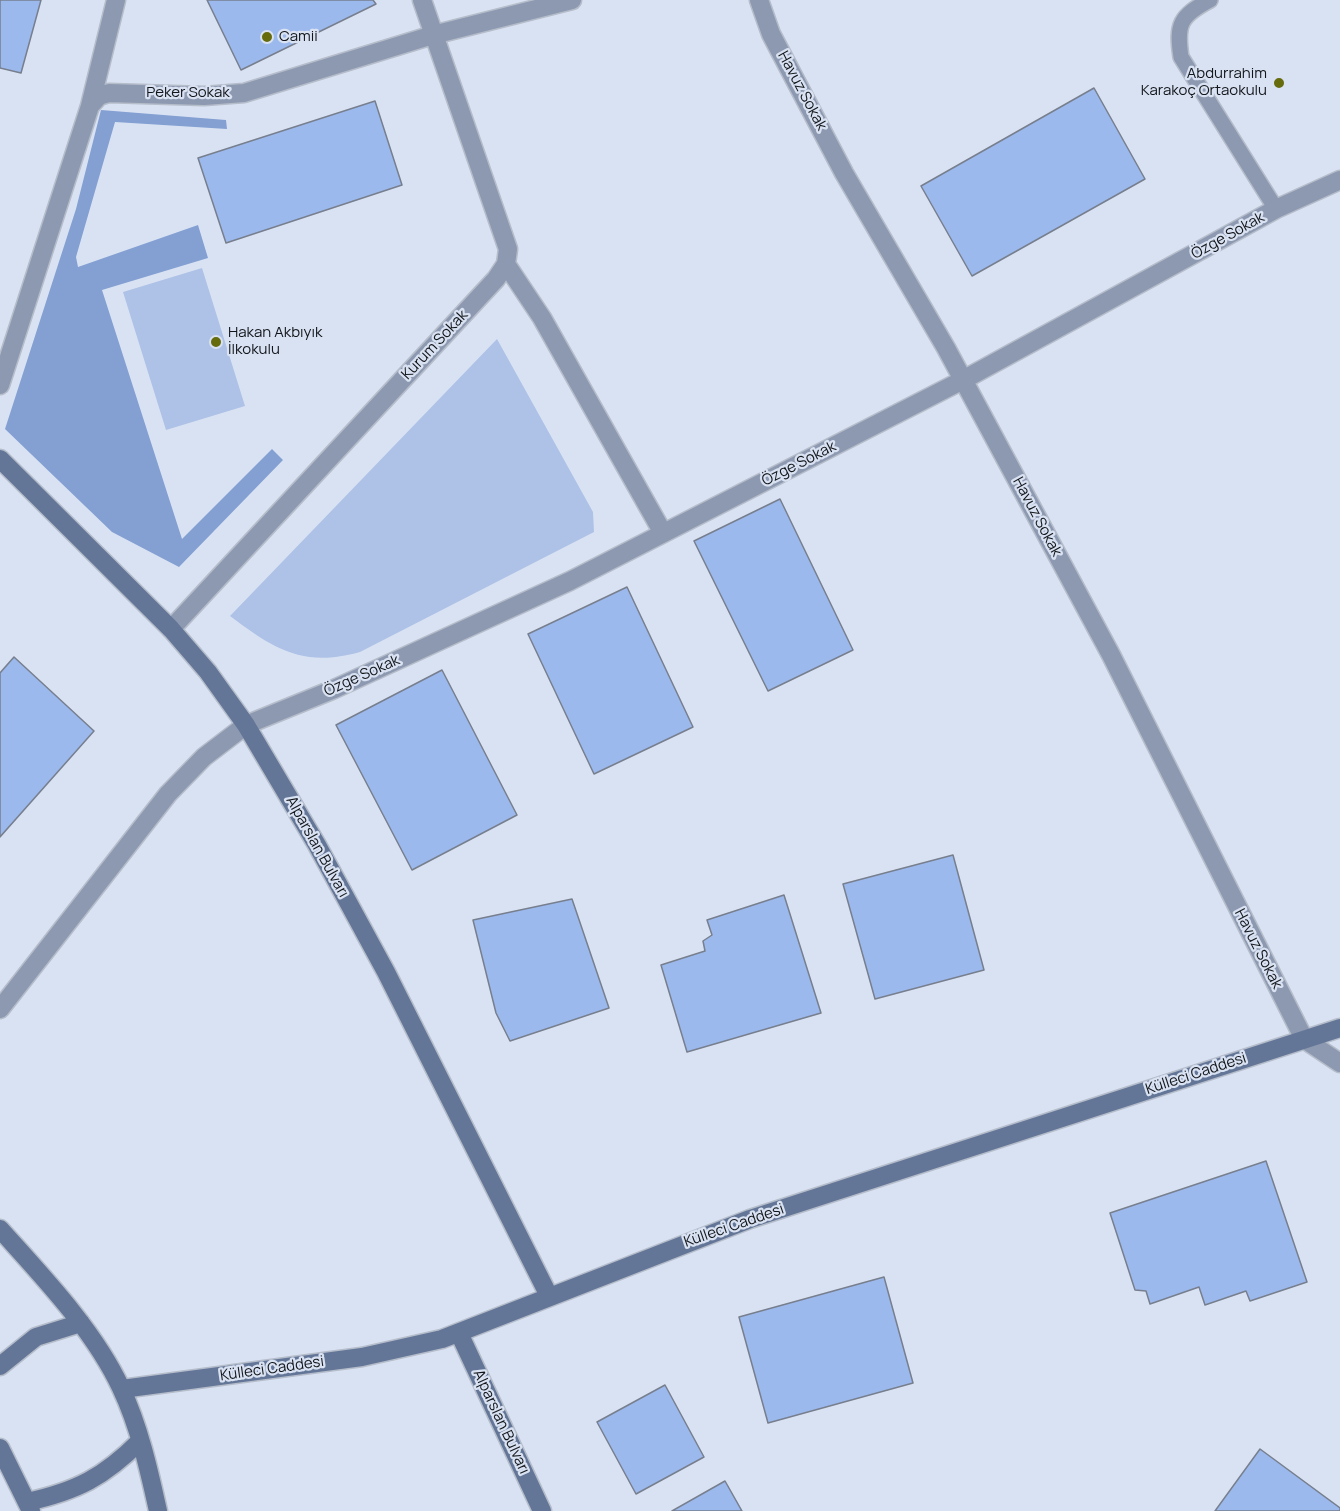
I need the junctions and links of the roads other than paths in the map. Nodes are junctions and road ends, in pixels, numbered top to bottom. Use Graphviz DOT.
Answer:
graph roads {
  1 [pos="116,0"];
  2 [pos="423,0"];
  3 [pos="572,0"];
  4 [pos="759,0"];
  5 [pos="1210,0"];
  6 [pos="433,35"];
  7 [pos="90,105"];
  8 [pos="1340,180"];
  9 [pos="1276,209"];
  10 [pos="506,264"];
  11 [pos="963,380"];
  12 [pos="0,385"];
  13 [pos="0,459"];
  14 [pos="663,534"];
  15 [pos="171,629"];
  16 [pos="246,725"];
  17 [pos="0,1009"];
  18 [pos="1340,1028"];
  19 [pos="1304,1039"];
  20 [pos="1340,1063"];
  21 [pos="0,1229"];
  22 [pos="549,1296"];
  23 [pos="81,1323"];
  24 [pos="459,1333"];
  25 [pos="0,1366"];
  26 [pos="122,1389"];
  27 [pos="140,1441"];
  28 [pos="0,1448"];
  29 [pos="29,1507"];
  30 [pos="158,1511"];
  31 [pos="542,1511"];
  1 -- 7 [label="street"];
  2 -- 6 [label="street"];
  3 -- 6 [label="street, Peker Sokak"];
  4 -- 11 [label="street, Havuz Sokak"];
  5 -- 9 [label="lane"];
  6 -- 7 [label="street, Peker Sokak"];
  6 -- 10 [label="street"];
  7 -- 12 [label="street"];
  8 -- 9 [label="street, Özge Sokak"];
  9 -- 11 [label="street, Özge Sokak"];
  10 -- 14 [label="street"];
  10 -- 15 [label="street, Kurum Sokak"];
  11 -- 14 [label="street, Özge Sokak"];
  11 -- 19 [label="street, Havuz Sokak"];
  13 -- 15 [label="street, Alparslan Bulvarı"];
  14 -- 16 [label="street, Özge Sokak"];
  15 -- 16 [label="street, Alparslan Bulvarı"];
  16 -- 17 [label="street, Özge Sokak"];
  16 -- 22 [label="street, Alparslan Bulvarı"];
  18 -- 19 [label="street, Külleci Caddesi"];
  19 -- 20 [label="street"];
  19 -- 22 [label="street, Külleci Caddesi"];
  21 -- 23 [label="street"];
  22 -- 24 [label="street, Külleci Caddesi"];
  23 -- 25 [label="street"];
  23 -- 26 [label="street"];
  24 -- 26 [label="street, Külleci Caddesi"];
  24 -- 31 [label="street, Alparslan Bulvarı"];
  26 -- 27 [label="street"];
  27 -- 29 [label="street"];
  27 -- 30 [label="street"];
  28 -- 29 [label="street"];
}
